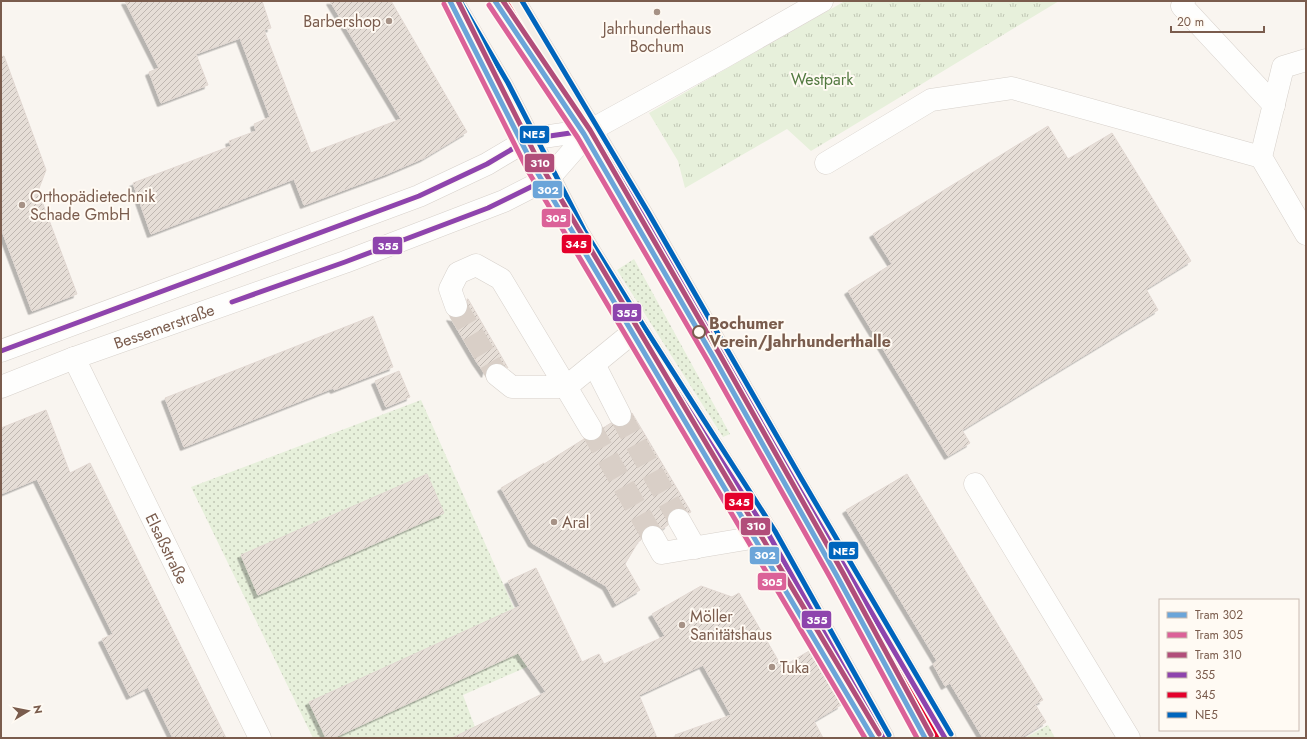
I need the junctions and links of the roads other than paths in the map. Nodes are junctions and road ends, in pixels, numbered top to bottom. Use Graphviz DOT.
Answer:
graph roads {
  1 [pos="452,1"];
  2 [pos="514,1"];
  3 [pos="822,1"];
  4 [pos="1184,1"];
  5 [pos="1306,60"];
  6 [pos="1274,105"];
  7 [pos="592,130"];
  8 [pos="529,139"];
  9 [pos="1261,157"];
  10 [pos="826,162"];
  11 [pos="549,178"];
  12 [pos="1306,234"];
  13 [pos="456,306"];
  14 [pos="637,329"];
  15 [pos="1,351"];
  16 [pos="74,358"];
  17 [pos="594,364"];
  18 [pos="504,381"];
  19 [pos="1,387"];
  20 [pos="566,387"];
  21 [pos="620,415"];
  22 [pos="591,429"];
  23 [pos="975,484"];
  24 [pos="679,520"];
  25 [pos="769,535"];
  26 [pos="653,537"];
  27 [pos="695,548"];
  28 [pos="260,738"];
  29 [pos="883,738"];
  30 [pos="945,738"];
  31 [pos="1129,738"];
  1 -- 8 [label="main road"];
  2 -- 7 [label="main road"];
  3 -- 7 [label="street"];
  4 -- 6 [label="street"];
  5 -- 6 [label="street"];
  6 -- 9 [label="street"];
  7 -- 8 [label="street"];
  7 -- 11 [label="street"];
  7 -- 30 [label="main road"];
  8 -- 11 [label="main road"];
  8 -- 15 [label="street, Bessemerstraße"];
  9 -- 10 [label="street"];
  9 -- 12 [label="street"];
  11 -- 14 [label="main road"];
  11 -- 16 [label="street, Bessemerstraße"];
  13 -- 20 [label="street"];
  14 -- 17 [label="street"];
  14 -- 25 [label="main road"];
  16 -- 19 [label="street, Bessemerstraße"];
  16 -- 28 [label="street, Elsaßstraße"];
  17 -- 20 [label="street"];
  17 -- 21 [label="street"];
  18 -- 20 [label="street"];
  20 -- 22 [label="street"];
  23 -- 31 [label="street"];
  24 -- 27 [label="street"];
  25 -- 27 [label="street"];
  25 -- 29 [label="main road"];
  26 -- 27 [label="street"];
}
